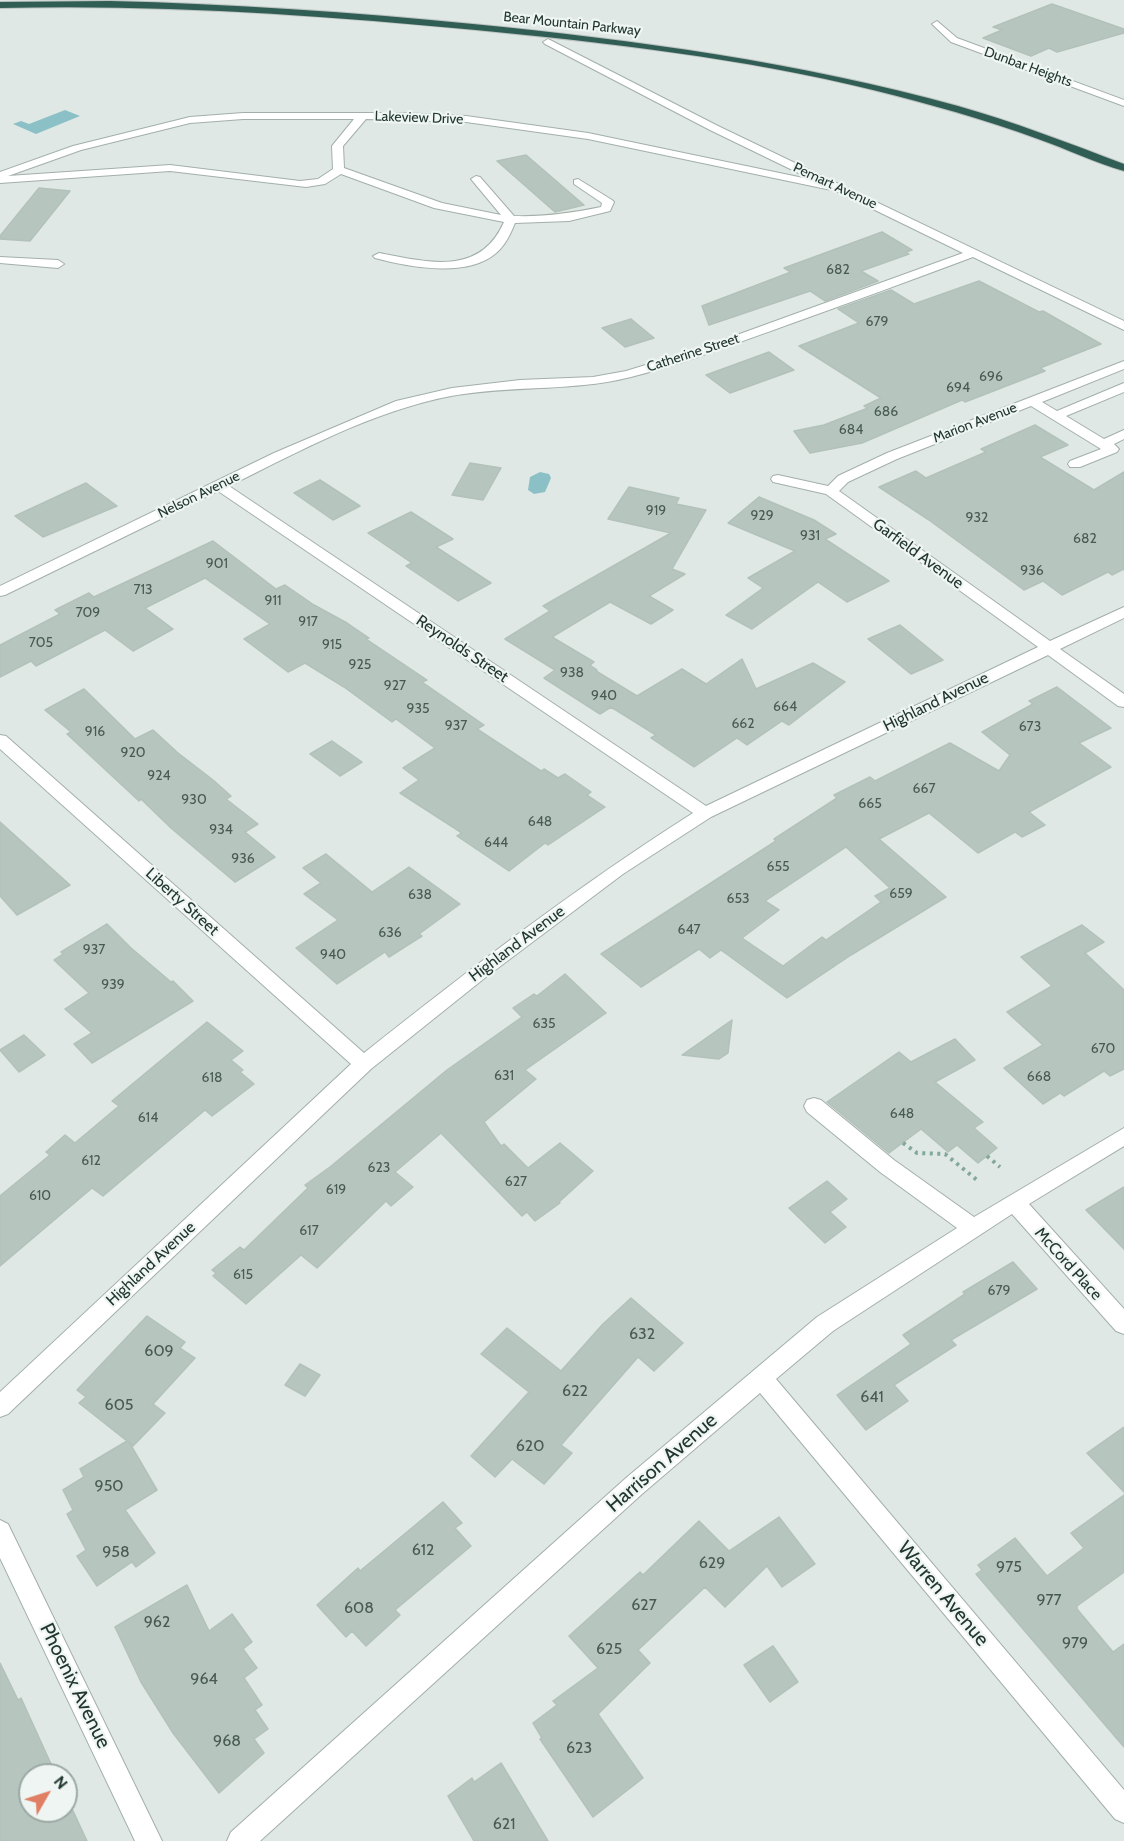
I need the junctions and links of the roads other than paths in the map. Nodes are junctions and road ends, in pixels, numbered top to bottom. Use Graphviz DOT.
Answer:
graph roads {
  1 [pos="0,5"];
  2 [pos="937,24"];
  3 [pos="548,42"];
  4 [pos="1124,103"];
  5 [pos="362,117"];
  6 [pos="0,168"];
  7 [pos="1124,168"];
  8 [pos="339,170"];
  9 [pos="12,171"];
  10 [pos="0,178"];
  11 [pos="476,179"];
  12 [pos="578,182"];
  13 [pos="841,189"];
  14 [pos="511,220"];
  15 [pos="974,253"];
  16 [pos="379,256"];
  17 [pos="0,260"];
  18 [pos="58,264"];
  19 [pos="1124,327"];
  20 [pos="1124,365"];
  21 [pos="1124,387"];
  22 [pos="1031,401"];
  23 [pos="401,404"];
  24 [pos="1056,416"];
  25 [pos="1124,434"];
  26 [pos="1104,444"];
  27 [pos="1075,464"];
  28 [pos="778,479"];
  29 [pos="219,485"];
  30 [pos="831,491"];
  31 [pos="0,592"];
  32 [pos="1124,612"];
  33 [pos="1049,648"];
  34 [pos="1124,702"];
  35 [pos="0,740"];
  36 [pos="705,813"];
  37 [pos="364,1064"];
  38 [pos="814,1106"];
  39 [pos="1124,1136"];
  40 [pos="1014,1202"];
  41 [pos="973,1228"];
  42 [pos="1124,1324"];
  43 [pos="762,1379"];
  44 [pos="0,1407"];
  45 [pos="0,1532"];
  46 [pos="1124,1810"];
  47 [pos="149,1841"];
  48 [pos="240,1841"];
  1 -- 7 [label="highway, Bear Mountain Parkway"];
  2 -- 4 [label="street, Dunbar Heights"];
  3 -- 13 [label="street, Pemart Avenue"];
  5 -- 8 [label="street"];
  5 -- 9 [label="street, Lakeview Drive"];
  5 -- 13 [label="street, Lakeview Drive"];
  6 -- 9 [label="street"];
  8 -- 10 [label="street"];
  8 -- 14 [label="street"];
  9 -- 10 [label="street, Lakeview Drive"];
  11 -- 14 [label="street"];
  12 -- 14 [label="street"];
  13 -- 15 [label="street, Pemart Avenue"];
  14 -- 16 [label="street"];
  15 -- 19 [label="street, Pemart Avenue"];
  15 -- 23 [label="street, Catherine Street"];
  17 -- 18 [label="street"];
  20 -- 22 [label="street, Marion Avenue"];
  21 -- 24 [label="street"];
  22 -- 24 [label="street"];
  22 -- 30 [label="street, Marion Avenue"];
  23 -- 29 [label="street, Nelson Avenue"];
  24 -- 26 [label="street"];
  25 -- 26 [label="street"];
  26 -- 27 [label="street"];
  28 -- 30 [label="street, Garfield Avenue"];
  29 -- 31 [label="street, Nelson Avenue"];
  29 -- 36 [label="street, Reynolds Street"];
  30 -- 33 [label="street, Garfield Avenue"];
  32 -- 33 [label="street, Highland Avenue"];
  33 -- 34 [label="street, Garfield Avenue"];
  33 -- 36 [label="street, Highland Avenue"];
  35 -- 37 [label="street, Liberty Street"];
  36 -- 37 [label="street, Highland Avenue"];
  37 -- 44 [label="street, Highland Avenue"];
  38 -- 41 [label="street"];
  39 -- 40 [label="street, Harrison Avenue"];
  40 -- 41 [label="street, Harrison Avenue"];
  40 -- 42 [label="street, McCord Place"];
  41 -- 43 [label="street, Harrison Avenue"];
  43 -- 46 [label="street, Warren Avenue"];
  43 -- 48 [label="street, Harrison Avenue"];
  45 -- 47 [label="street, Phoenix Avenue"];
}
